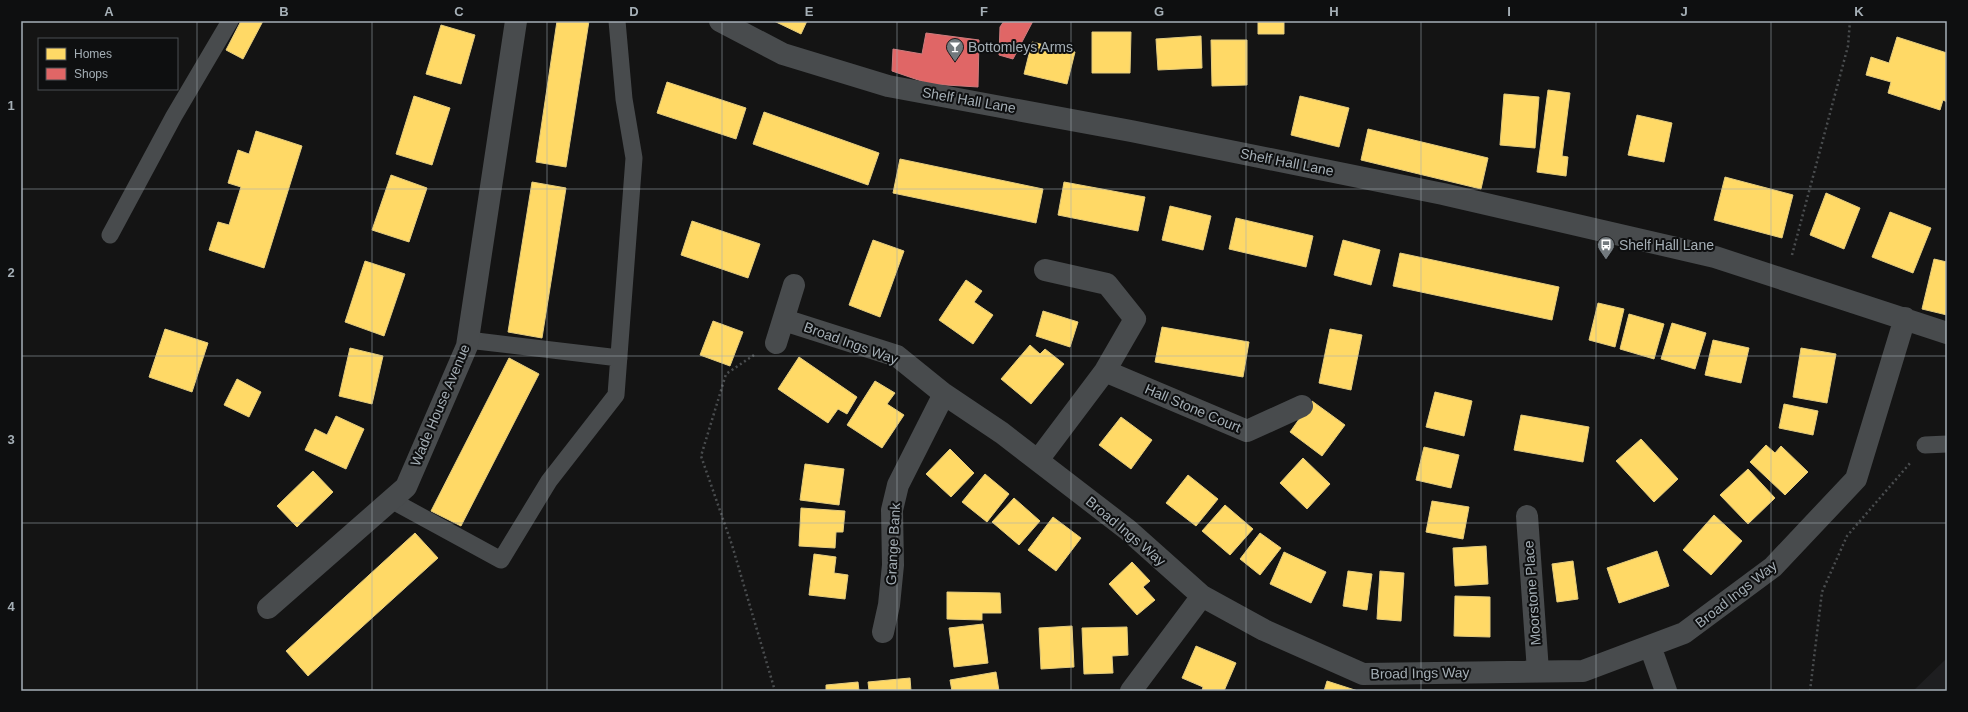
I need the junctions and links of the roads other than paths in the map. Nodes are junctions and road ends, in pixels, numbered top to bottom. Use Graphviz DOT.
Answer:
graph roads {
  1 [pos="230,21"];
  2 [pos="516,21"];
  3 [pos="617,21"];
  4 [pos="720,21"];
  5 [pos="110,235"];
  6 [pos="1045,270"];
  7 [pos="794,285"];
  8 [pos="1905,318"];
  9 [pos="784,320"];
  10 [pos="1947,333"];
  11 [pos="468,340"];
  12 [pos="776,343"];
  13 [pos="619,358"];
  14 [pos="1105,371"];
  15 [pos="944,394"];
  16 [pos="1302,406"];
  17 [pos="1947,444"];
  18 [pos="1925,445"];
  19 [pos="1038,460"];
  20 [pos="391,500"];
  21 [pos="1527,516"];
  22 [pos="1202,596"];
  23 [pos="268,608"];
  24 [pos="883,632"];
  25 [pos="1650,646"];
  26 [pos="1538,671"];
  27 [pos="1388,682"];
  28 [pos="1131,691"];
  29 [pos="1666,691"];
  1 -- 5 [label="lane"];
  2 -- 11 [label="street, Wade House Avenue"];
  3 -- 13 [label="lane"];
  4 -- 8 [label="street, Shelf Hall Lane"];
  6 -- 14 [label="street"];
  7 -- 9 [label="street"];
  8 -- 10 [label="street, Shelf Hall Lane"];
  8 -- 25 [label="street, Broad Ings Way"];
  9 -- 12 [label="street"];
  9 -- 15 [label="street, Broad Ings Way"];
  11 -- 13 [label="lane"];
  11 -- 20 [label="street, Wade House Avenue"];
  13 -- 20 [label="lane"];
  14 -- 16 [label="street, Hall Stone Court"];
  14 -- 19 [label="street"];
  15 -- 19 [label="street, Broad Ings Way"];
  15 -- 24 [label="street, Grange Bank"];
  17 -- 18 [label="lane"];
  19 -- 22 [label="street, Broad Ings Way"];
  20 -- 23 [label="street, Wade House Avenue"];
  21 -- 26 [label="street, Moorstone Place"];
  22 -- 27 [label="street, Broad Ings Way"];
  22 -- 28 [label="street"];
  25 -- 26 [label="street, Broad Ings Way"];
  25 -- 29 [label="street"];
  26 -- 27 [label="street, Broad Ings Way"];
}
